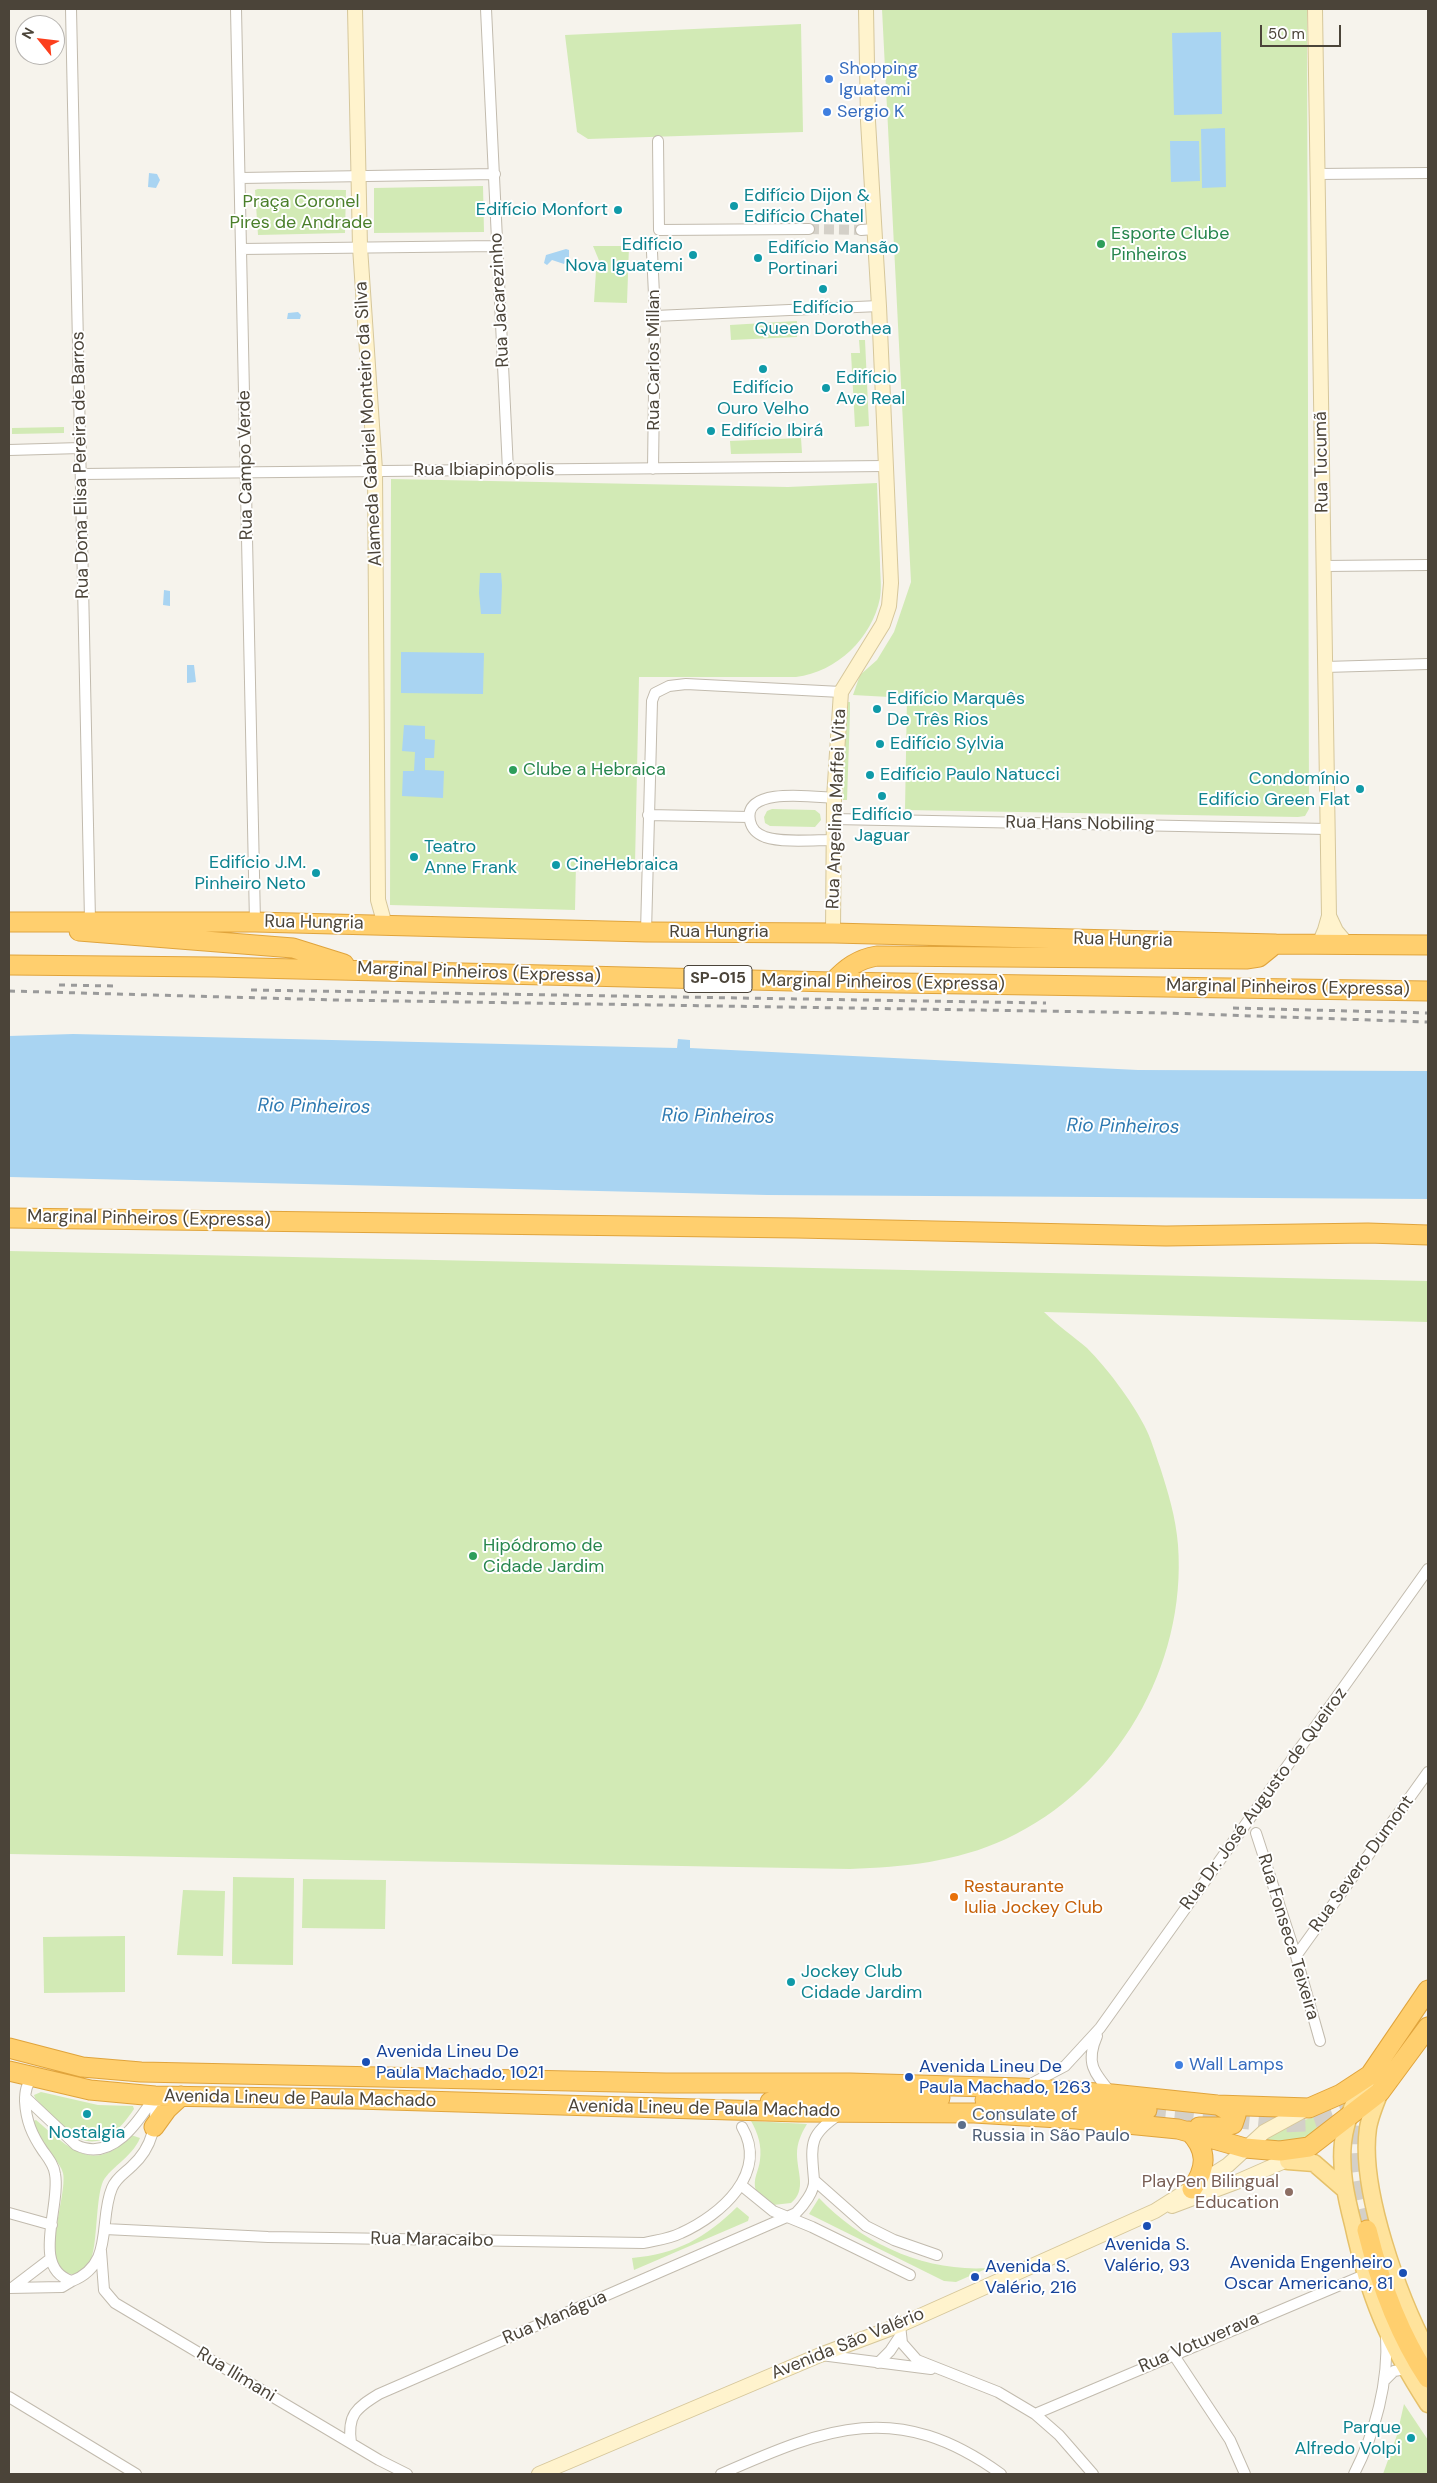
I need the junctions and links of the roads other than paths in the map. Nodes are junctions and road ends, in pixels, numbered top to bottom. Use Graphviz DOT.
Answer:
graph roads {
  1 [pos="71,9"];
  2 [pos="236,9"];
  3 [pos="355,9"];
  4 [pos="486,9"];
  5 [pos="866,9"];
  6 [pos="1315,9"];
  7 [pos="658,141"];
  8 [pos="1428,173"];
  9 [pos="495,174"];
  10 [pos="1317,174"];
  11 [pos="358,177"];
  12 [pos="240,178"];
  13 [pos="809,229"];
  14 [pos="497,246"];
  15 [pos="360,247"];
  16 [pos="241,249"];
  17 [pos="652,252"];
  18 [pos="879,306"];
  19 [pos="656,316"];
  20 [pos="81,448"];
  21 [pos="9,450"];
  22 [pos="885,466"];
  23 [pos="653,469"];
  24 [pos="375,470"];
  25 [pos="508,470"];
  26 [pos="246,472"];
  27 [pos="82,474"];
  28 [pos="1428,565"];
  29 [pos="1324,566"];
  30 [pos="1428,664"];
  31 [pos="1326,666"];
  32 [pos="841,692"];
  33 [pos="834,798"];
  34 [pos="648,815"];
  35 [pos="749,817"];
  36 [pos="834,819"];
  37 [pos="1327,829"];
  38 [pos="834,840"];
  39 [pos="378,900"];
  40 [pos="1329,916"];
  41 [pos="90,920"];
  42 [pos="46,921"];
  43 [pos="9,922"];
  44 [pos="254,922"];
  45 [pos="364,924"];
  46 [pos="386,925"];
  47 [pos="646,932"];
  48 [pos="833,933"];
  49 [pos="1425,941"];
  50 [pos="1275,944"];
  51 [pos="1319,944"];
  52 [pos="1347,944"];
  53 [pos="9,965"];
  54 [pos="362,970"];
  55 [pos="833,982"];
  56 [pos="1428,991"];
  57 [pos="9,1218"];
  58 [pos="1368,1233"];
  59 [pos="1428,1235"];
  60 [pos="1428,1247"];
  61 [pos="1428,1569"];
  62 [pos="1428,1772"];
  63 [pos="1256,1833"];
  64 [pos="1296,1956"];
  65 [pos="1428,1990"];
  66 [pos="1428,2027"];
  67 [pos="1100,2028"];
  68 [pos="1320,2041"];
  69 [pos="9,2048"];
  70 [pos="74,2065"];
  71 [pos="9,2071"];
  72 [pos="141,2072"];
  73 [pos="1370,2075"];
  74 [pos="32,2077"];
  75 [pos="743,2082"];
  76 [pos="1022,2088"];
  77 [pos="1380,2092"];
  78 [pos="1112,2094"];
  79 [pos="155,2096"];
  80 [pos="181,2096"];
  81 [pos="25,2097"];
  82 [pos="809,2098"];
  83 [pos="1217,2105"];
  84 [pos="1309,2108"];
  85 [pos="699,2110"];
  86 [pos="1147,2110"];
  87 [pos="1351,2111"];
  88 [pos="843,2112"];
  89 [pos="154,2127"];
  90 [pos="742,2127"];
  91 [pos="1184,2130"];
  92 [pos="1309,2147"];
  93 [pos="1246,2148"];
  94 [pos="1368,2154"];
  95 [pos="1342,2156"];
  96 [pos="1288,2161"];
  97 [pos="814,2180"];
  98 [pos="741,2185"];
  99 [pos="1192,2188"];
  100 [pos="1344,2189"];
  101 [pos="1155,2211"];
  102 [pos="9,2213"];
  103 [pos="790,2217"];
  104 [pos="52,2225"];
  105 [pos="105,2229"];
  106 [pos="1367,2230"];
  107 [pos="102,2250"];
  108 [pos="937,2255"];
  109 [pos="50,2259"];
  110 [pos="1364,2274"];
  111 [pos="910,2275"];
  112 [pos="72,2281"];
  113 [pos="10,2288"];
  114 [pos="900,2330"];
  115 [pos="1386,2332"];
  116 [pos="1428,2352"];
  117 [pos="1172,2354"];
  118 [pos="820,2355"];
  119 [pos="878,2363"];
  120 [pos="1406,2369"];
  121 [pos="936,2370"];
  122 [pos="1428,2378"];
  123 [pos="1384,2381"];
  124 [pos="9,2397"];
  125 [pos="1428,2404"];
  126 [pos="1035,2414"];
  127 [pos="351,2443"];
  128 [pos="547,2473"];
  129 [pos="136,2474"];
  130 [pos="406,2474"];
  131 [pos="721,2474"];
  132 [pos="1001,2474"];
  133 [pos="1093,2474"];
  134 [pos="1245,2474"];
  135 [pos="1354,2474"];
  1 -- 20 [label="street, Rua Dona Elisa Pereira de Barros"];
  2 -- 12 [label="street, Rua Campo Verde"];
  3 -- 11 [label="street, Alameda Gabriel Monteiro da Silva"];
  4 -- 9 [label="street, Rua Jacarezinho"];
  5 -- 18 [label="street, Rua Angelina Maffei Vita"];
  6 -- 10 [label="street, Rua Tucumã"];
  7 -- 13 [label="street"];
  8 -- 10 [label="street"];
  9 -- 11 [label="street"];
  9 -- 14 [label="street, Rua Jacarezinho"];
  10 -- 29 [label="street, Rua Tucumã"];
  11 -- 12 [label="street"];
  11 -- 15 [label="street, Alameda Gabriel Monteiro da Silva"];
  12 -- 16 [label="street, Rua Campo Verde"];
  14 -- 15 [label="street"];
  14 -- 25 [label="street, Rua Jacarezinho"];
  15 -- 16 [label="street"];
  15 -- 24 [label="street, Alameda Gabriel Monteiro da Silva"];
  16 -- 26 [label="street, Rua Campo Verde"];
  17 -- 19 [label="street, Rua Carlos Millan"];
  18 -- 19 [label="street"];
  18 -- 22 [label="street, Rua Angelina Maffei Vita"];
  19 -- 23 [label="street, Rua Carlos Millan"];
  20 -- 21 [label="street"];
  20 -- 27 [label="street, Rua Dona Elisa Pereira de Barros"];
  22 -- 23 [label="street, Rua Ibiapinópolis"];
  22 -- 32 [label="street, Rua Angelina Maffei Vita"];
  23 -- 25 [label="street, Rua Ibiapinópolis"];
  24 -- 25 [label="street, Rua Ibiapinópolis"];
  24 -- 26 [label="street, Rua Ibiapinópolis"];
  24 -- 39 [label="street, Alameda Gabriel Monteiro da Silva"];
  26 -- 27 [label="street, Rua Ibiapinópolis"];
  26 -- 44 [label="street, Rua Campo Verde"];
  27 -- 41 [label="street, Rua Dona Elisa Pereira de Barros"];
  28 -- 29 [label="street"];
  29 -- 31 [label="street, Rua Tucumã"];
  30 -- 31 [label="street"];
  31 -- 37 [label="street, Rua Tucumã"];
  32 -- 33 [label="street, Rua Angelina Maffei Vita"];
  32 -- 34 [label="street"];
  33 -- 35 [label="street"];
  33 -- 36 [label="street, Rua Angelina Maffei Vita"];
  34 -- 35 [label="street"];
  34 -- 47 [label="street"];
  35 -- 38 [label="street"];
  36 -- 37 [label="street, Rua Hans Nobiling"];
  36 -- 38 [label="street, Rua Angelina Maffei Vita"];
  37 -- 40 [label="street, Rua Tucumã"];
  38 -- 48 [label="street, Rua Angelina Maffei Vita"];
  39 -- 45 [label="street"];
  39 -- 46 [label="street, Alameda Gabriel Monteiro da Silva"];
  40 -- 51 [label="street, Rua Tucumã"];
  40 -- 52 [label="street, Rua Tucumã"];
  41 -- 42 [label="highway, Rua Hungria"];
  41 -- 44 [label="highway, Rua Hungria"];
  42 -- 43 [label="highway, Rua Hungria"];
  42 -- 54 [label="highway"];
  44 -- 45 [label="highway, Rua Hungria"];
  45 -- 46 [label="highway, Rua Hungria"];
  46 -- 47 [label="highway, Rua Hungria"];
  47 -- 48 [label="highway, Rua Hungria"];
  48 -- 50 [label="highway, Rua Hungria"];
  49 -- 52 [label="highway, Rua Hungria"];
  50 -- 51 [label="highway, Rua Hungria"];
  50 -- 55 [label="highway"];
  51 -- 52 [label="highway, Rua Hungria"];
  53 -- 54 [label="highway, Marginal Pinheiros (Expressa) / SP-015"];
  54 -- 55 [label="highway, Marginal Pinheiros (Expressa) / SP-015"];
  55 -- 56 [label="highway, Marginal Pinheiros (Expressa) / SP-015"];
  57 -- 58 [label="highway, Marginal Pinheiros (Expressa)"];
  58 -- 59 [label="highway, Marginal Pinheiros (Expressa)"];
  58 -- 60 [label="highway"];
  61 -- 67 [label="street, Rua Dr. José Augusto de Queiroz"];
  62 -- 64 [label="street, Rua Severo Dumont"];
  63 -- 64 [label="street, Rua Fonseca Teixeira"];
  64 -- 68 [label="street, Rua Fonseca Teixeira"];
  65 -- 73 [label="highway"];
  66 -- 77 [label="highway, Avenida Lineu de Paula Machado"];
  67 -- 76 [label="street"];
  67 -- 78 [label="street"];
  69 -- 70 [label="highway, Avenida Lineu de Paula Machado"];
  70 -- 72 [label="highway, Avenida Lineu de Paula Machado"];
  70 -- 74 [label="highway"];
  71 -- 74 [label="highway, Avenida Lineu de Paula Machado"];
  72 -- 75 [label="highway, Avenida Lineu de Paula Machado"];
  72 -- 79 [label="highway"];
  73 -- 84 [label="highway, Avenida Lineu de Paula Machado"];
  73 -- 87 [label="main road"];
  74 -- 79 [label="highway, Avenida Lineu de Paula Machado"];
  74 -- 81 [label="street"];
  75 -- 76 [label="highway, Avenida Lineu de Paula Machado"];
  75 -- 82 [label="highway"];
  76 -- 78 [label="highway, Avenida Lineu de Paula Machado"];
  77 -- 87 [label="highway, Avenida Lineu de Paula Machado"];
  77 -- 94 [label="main road"];
  78 -- 83 [label="highway, Avenida Lineu de Paula Machado"];
  79 -- 80 [label="highway, Avenida Lineu de Paula Machado"];
  79 -- 81 [label="street"];
  79 -- 89 [label="street"];
  80 -- 85 [label="highway, Avenida Lineu de Paula Machado"];
  80 -- 89 [label="highway"];
  81 -- 104 [label="street"];
  82 -- 85 [label="highway"];
  82 -- 86 [label="highway"];
  83 -- 84 [label="highway, Avenida Lineu de Paula Machado"];
  83 -- 91 [label="highway"];
  84 -- 93 [label="street, Avenida São Valério"];
  85 -- 88 [label="highway, Avenida Lineu de Paula Machado"];
  87 -- 92 [label="highway, Avenida Lineu de Paula Machado"];
  87 -- 95 [label="main road"];
  88 -- 91 [label="highway, Avenida Lineu de Paula Machado"];
  88 -- 97 [label="street"];
  89 -- 105 [label="street"];
  90 -- 98 [label="street"];
  91 -- 93 [label="highway, Avenida Lineu de Paula Machado"];
  91 -- 99 [label="highway"];
  92 -- 93 [label="highway, Avenida Lineu de Paula Machado"];
  92 -- 96 [label="street, Avenida São Valério"];
  93 -- 99 [label="street, Avenida São Valério"];
  94 -- 95 [label="main road"];
  94 -- 116 [label="main road"];
  95 -- 100 [label="main road"];
  96 -- 100 [label="main road"];
  96 -- 101 [label="street, Avenida São Valério"];
  97 -- 103 [label="street"];
  97 -- 108 [label="street"];
  98 -- 103 [label="street"];
  98 -- 105 [label="street, Rua Maracaibo"];
  99 -- 101 [label="street, Avenida São Valério"];
  100 -- 110 [label="main road"];
  101 -- 114 [label="street, Avenida São Valério"];
  102 -- 104 [label="street"];
  103 -- 111 [label="street"];
  103 -- 127 [label="street, Rua Manágua"];
  104 -- 109 [label="street"];
  105 -- 107 [label="street"];
  106 -- 122 [label="highway"];
  107 -- 112 [label="street"];
  107 -- 127 [label="street, Rua Ilimani"];
  109 -- 112 [label="street"];
  109 -- 113 [label="street"];
  110 -- 115 [label="main road"];
  110 -- 117 [label="street, Rua Votuverava"];
  112 -- 113 [label="street"];
  114 -- 118 [label="street, Avenida São Valério"];
  114 -- 119 [label="street"];
  114 -- 121 [label="street"];
  115 -- 120 [label="main road"];
  115 -- 123 [label="street"];
  117 -- 126 [label="street, Rua Votuverava"];
  117 -- 134 [label="street"];
  118 -- 119 [label="street"];
  118 -- 128 [label="street, Avenida São Valério"];
  119 -- 121 [label="street"];
  120 -- 123 [label="street"];
  120 -- 125 [label="main road"];
  121 -- 126 [label="street"];
  123 -- 135 [label="street"];
  124 -- 129 [label="street"];
  126 -- 133 [label="street"];
  127 -- 130 [label="street, Rua Ilimani"];
  131 -- 132 [label="street"];
}
